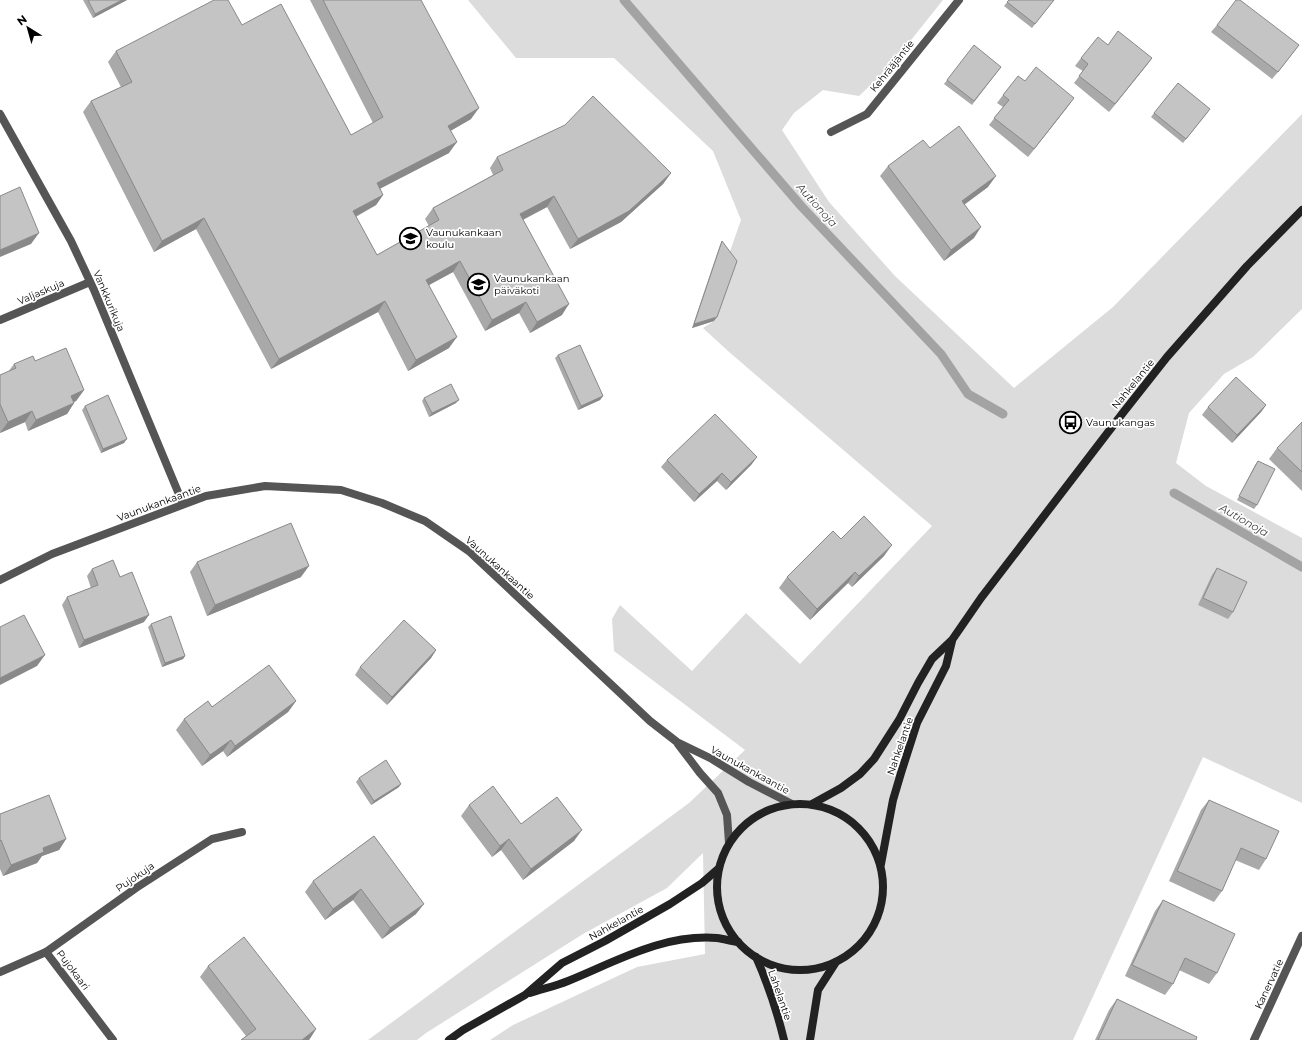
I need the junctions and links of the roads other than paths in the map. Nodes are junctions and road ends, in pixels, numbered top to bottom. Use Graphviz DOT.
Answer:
graph roads {
  1 [pos="959,0"];
  2 [pos="0,114"];
  3 [pos="831,132"];
  4 [pos="1302,210"];
  5 [pos="90,282"];
  6 [pos="0,320"];
  7 [pos="183,504"];
  8 [pos="0,580"];
  9 [pos="952,640"];
  10 [pos="677,742"];
  11 [pos="792,804"];
  12 [pos="812,804"];
  13 [pos="242,832"];
  14 [pos="729,843"];
  15 [pos="881,864"];
  16 [pos="718,870"];
  17 [pos="1302,936"];
  18 [pos="738,942"];
  19 [pos="46,952"];
  20 [pos="756,957"];
  21 [pos="836,962"];
  22 [pos="0,972"];
  23 [pos="525,995"];
  24 [pos="114,1040"];
  25 [pos="449,1040"];
  26 [pos="784,1040"];
  27 [pos="810,1040"];
  28 [pos="1254,1040"];
  1 -- 3 [label="street, Kehrääjäntie"];
  2 -- 5 [label="street, Vankkurikuja"];
  4 -- 9 [label="main road, Nahkelantie"];
  5 -- 6 [label="street, Valjaskuja"];
  5 -- 7 [label="street, Vankkurikuja"];
  7 -- 8 [label="street, Vaunukankaantie"];
  7 -- 10 [label="street, Vaunukankaantie"];
  9 -- 12 [label="main road, Nahkelantie"];
  9 -- 15 [label="main road, Nahkelantie"];
  10 -- 11 [label="street, Vaunukankaantie"];
  10 -- 14 [label="street, Vaunukankaantie"];
  11 -- 12 [label="main road"];
  11 -- 14 [label="main road"];
  12 -- 15 [label="main road"];
  13 -- 19 [label="street, Pujokuja"];
  14 -- 16 [label="main road"];
  15 -- 21 [label="main road"];
  16 -- 18 [label="main road"];
  16 -- 23 [label="main road, Nahkelantie"];
  17 -- 28 [label="street, Kanervatie"];
  18 -- 20 [label="main road"];
  18 -- 23 [label="main road, Nahkelantie"];
  19 -- 22 [label="street, Pujokaari"];
  19 -- 24 [label="street, Pujokaari"];
  20 -- 21 [label="main road"];
  20 -- 26 [label="main road, Lahelantie"];
  21 -- 27 [label="main road"];
  23 -- 25 [label="main road, Nahkelantie"];
}
